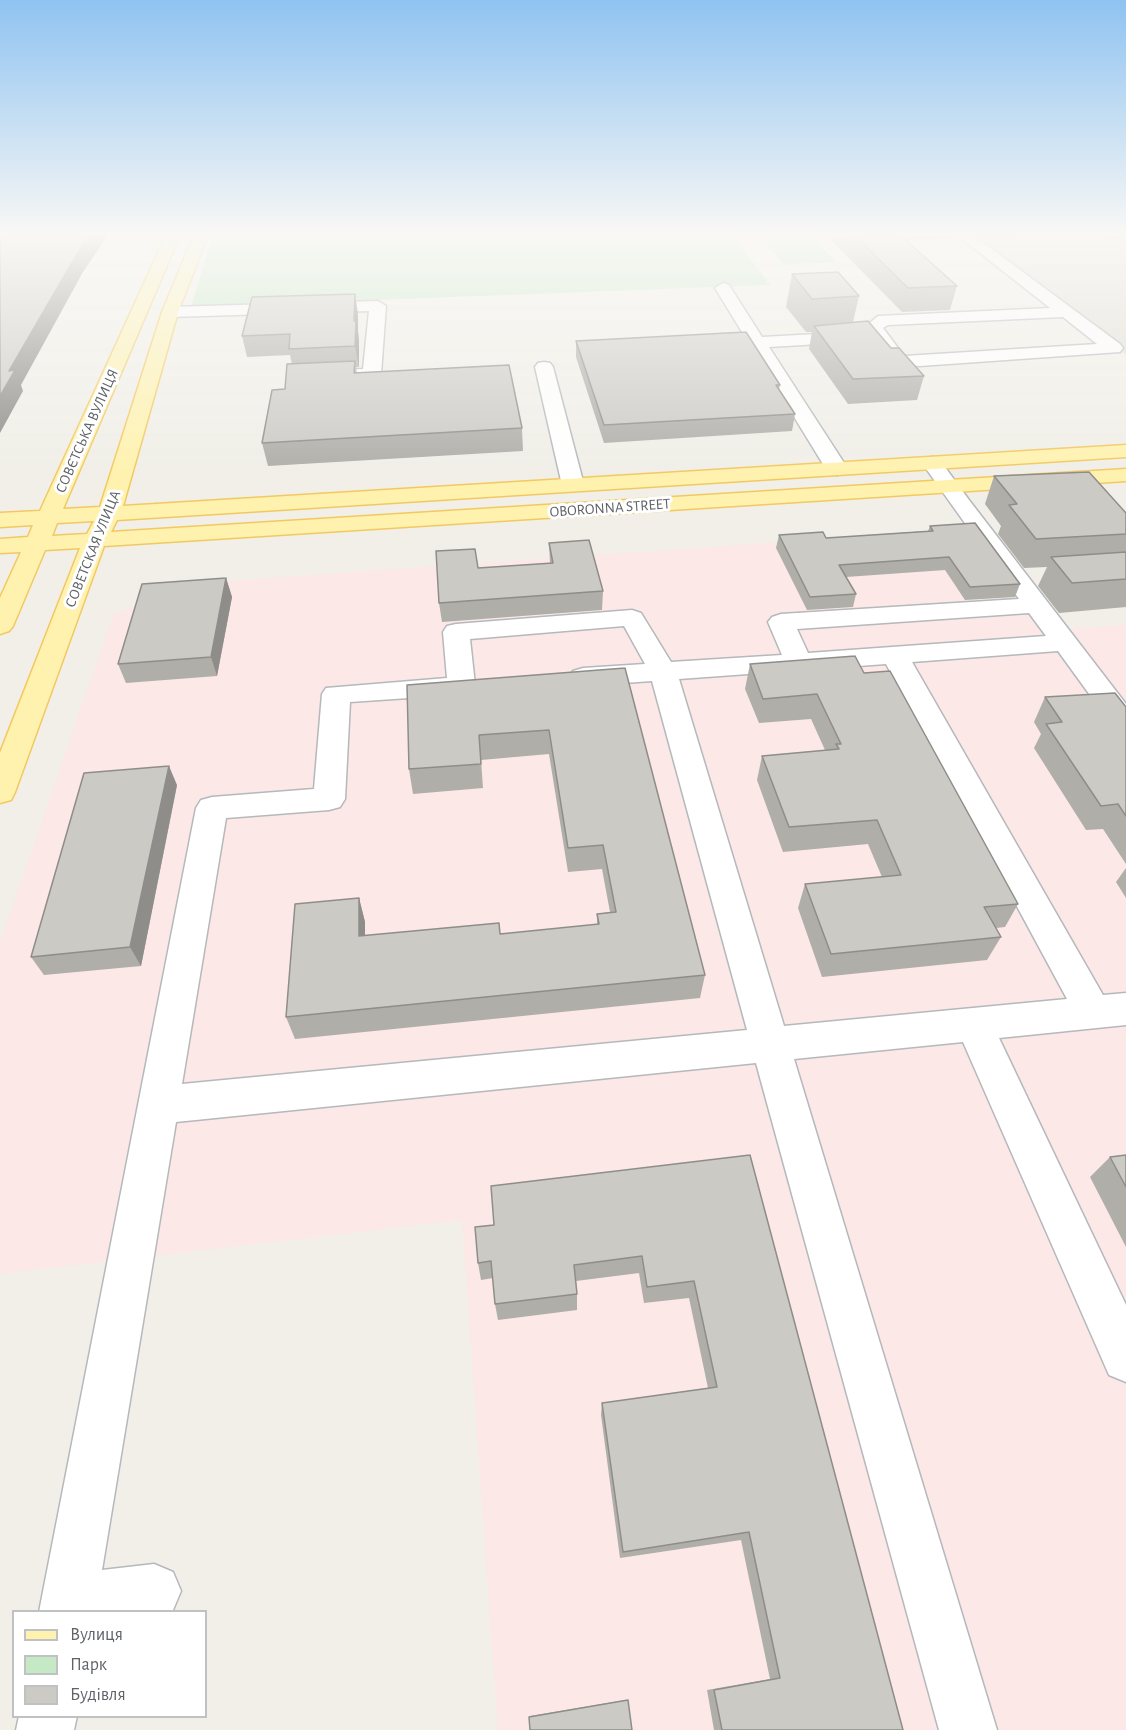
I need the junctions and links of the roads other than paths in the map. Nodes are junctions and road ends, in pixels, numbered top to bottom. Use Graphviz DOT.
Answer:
graph roads {
  1 [pos="137,316"];
  2 [pos="169,316"];
  3 [pos="377,316"];
  4 [pos="740,316"];
  5 [pos="982,316"];
  6 [pos="1072,316"];
  7 [pos="880,336"];
  8 [pos="757,342"];
  9 [pos="544,368"];
  10 [pos="309,377"];
  11 [pos="1126,451"];
  12 [pos="932,463"];
  13 [pos="837,469"];
  14 [pos="1126,475"];
  15 [pos="573,485"];
  16 [pos="947,487"];
  17 [pos="110,514"];
  18 [pos="48,517"];
  19 [pos="0,520"];
  20 [pos="93,542"];
  21 [pos="36,544"];
  22 [pos="0,546"];
  23 [pos="1049,576"];
  24 [pos="1016,578"];
  25 [pos="1036,605"];
  26 [pos="0,626"];
  27 [pos="1065,643"];
  28 [pos="895,655"];
  29 [pos="798,662"];
  30 [pos="663,671"];
  31 [pos="556,679"];
  32 [pos="1126,724"];
  33 [pos="0,792"];
  34 [pos="1109,1011"];
  35 [pos="974,1024"];
  36 [pos="770,1044"];
  37 [pos="158,1105"];
  38 [pos="1126,1358"];
  39 [pos="154,1591"];
  40 [pos="68,1607"];
  41 [pos="968,1730"];
  1 -- 18 [label="main road, СОВЄТСЬКА ВУЛИЦЯ"];
  2 -- 17 [label="main road, СОВЕТСКАЯ УЛИЦА"];
  3 -- 10 [label="lane"];
  4 -- 8 [label="lane"];
  5 -- 7 [label="lane"];
  6 -- 7 [label="lane"];
  7 -- 8 [label="lane"];
  8 -- 13 [label="lane"];
  9 -- 15 [label="lane"];
  11 -- 12 [label="main road, OBORONNA STREET"];
  12 -- 13 [label="main road, OBORONNA STREET"];
  12 -- 16 [label="lane"];
  13 -- 15 [label="main road, OBORONNA STREET"];
  14 -- 16 [label="main road, OBORONNA STREET"];
  15 -- 17 [label="main road, OBORONNA STREET"];
  16 -- 20 [label="main road, OBORONNA STREET"];
  16 -- 24 [label="lane"];
  17 -- 18 [label="main road, OBORONNA STREET"];
  17 -- 20 [label="main road, СОВЕТСКАЯ УЛИЦА"];
  18 -- 19 [label="main road, OBORONNA STREET"];
  18 -- 21 [label="main road, СОВЄТСЬКА ВУЛИЦЯ"];
  20 -- 21 [label="main road, OBORONNA STREET"];
  20 -- 33 [label="main road, СОВЕТСКАЯ УЛИЦА"];
  21 -- 22 [label="main road, OBORONNA STREET"];
  21 -- 26 [label="main road, СОВЄТСЬКА ВУЛИЦЯ"];
  23 -- 24 [label="lane"];
  24 -- 25 [label="lane"];
  25 -- 27 [label="lane"];
  25 -- 29 [label="lane"];
  27 -- 28 [label="lane"];
  27 -- 32 [label="lane"];
  28 -- 29 [label="lane"];
  28 -- 34 [label="lane"];
  29 -- 30 [label="lane"];
  30 -- 31 [label="lane"];
  30 -- 36 [label="lane"];
  30 -- 37 [label="lane"];
  34 -- 35 [label="lane"];
  35 -- 36 [label="lane"];
  35 -- 38 [label="lane"];
  36 -- 37 [label="lane"];
  36 -- 41 [label="lane"];
  37 -- 40 [label="lane"];
  39 -- 40 [label="lane"];
}
